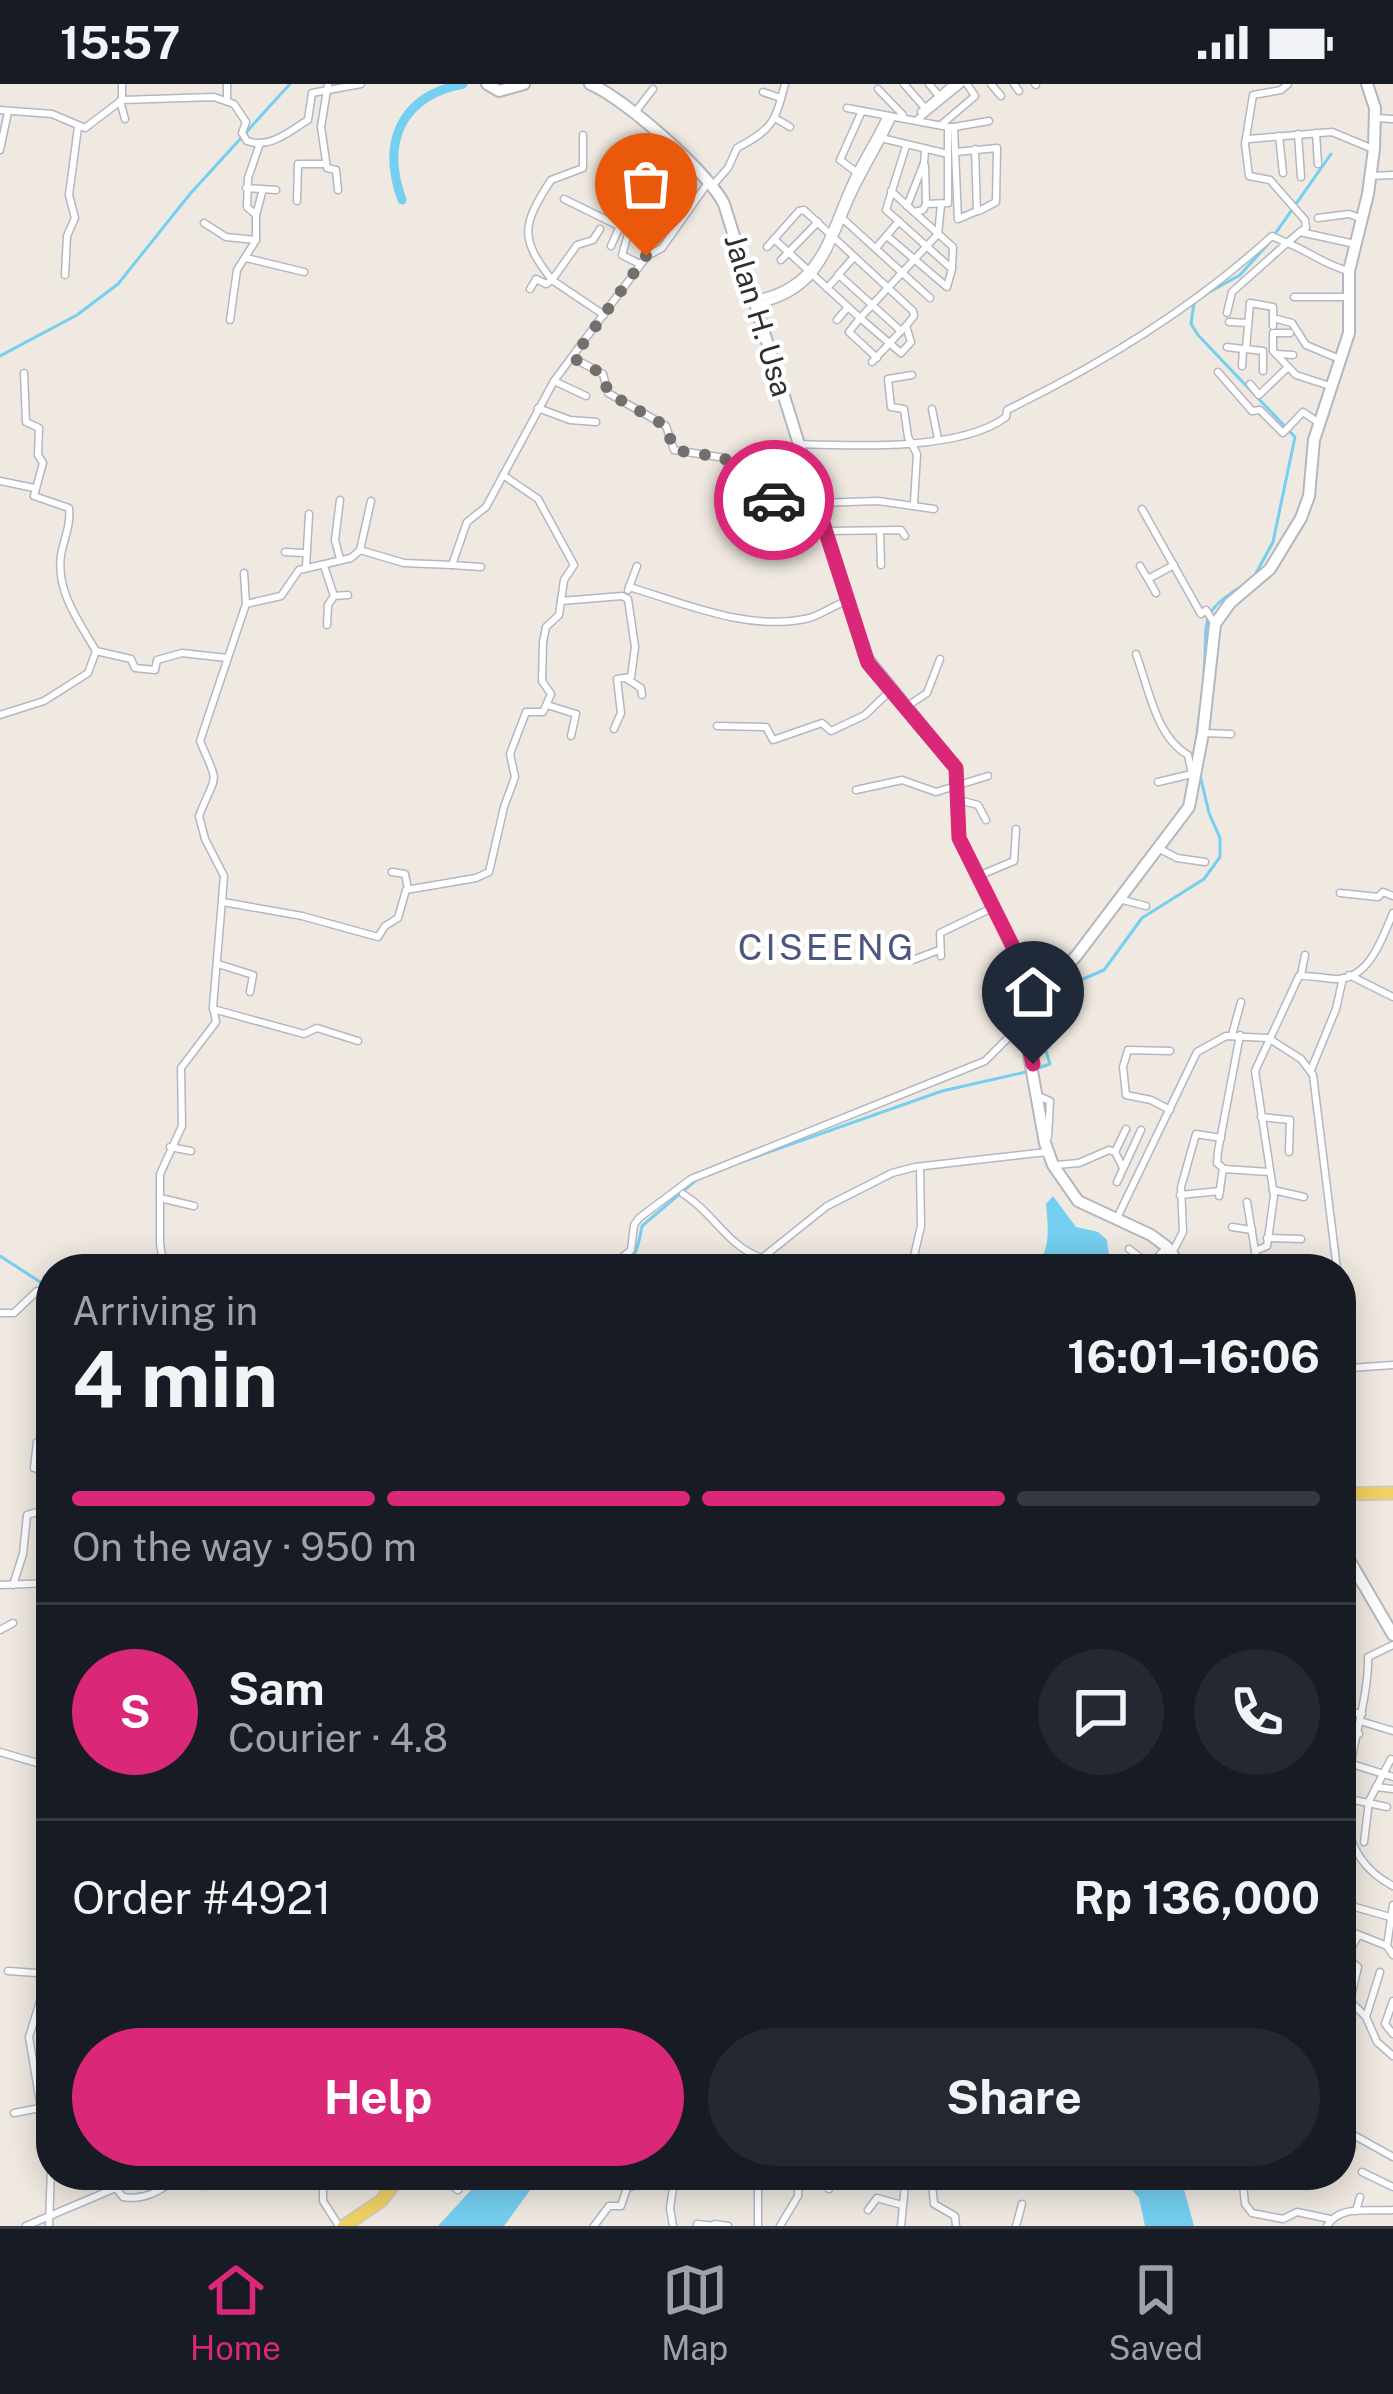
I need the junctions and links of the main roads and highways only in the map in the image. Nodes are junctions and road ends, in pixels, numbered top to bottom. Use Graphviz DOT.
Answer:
graph roads {
  1 [pos="1393,1493"];
  2 [pos="1356,1494"];
  3 [pos="391,2190"];
  4 [pos="342,2226"];
  1 -- 2 [label="main road"];
  3 -- 4 [label="main road"];
}
